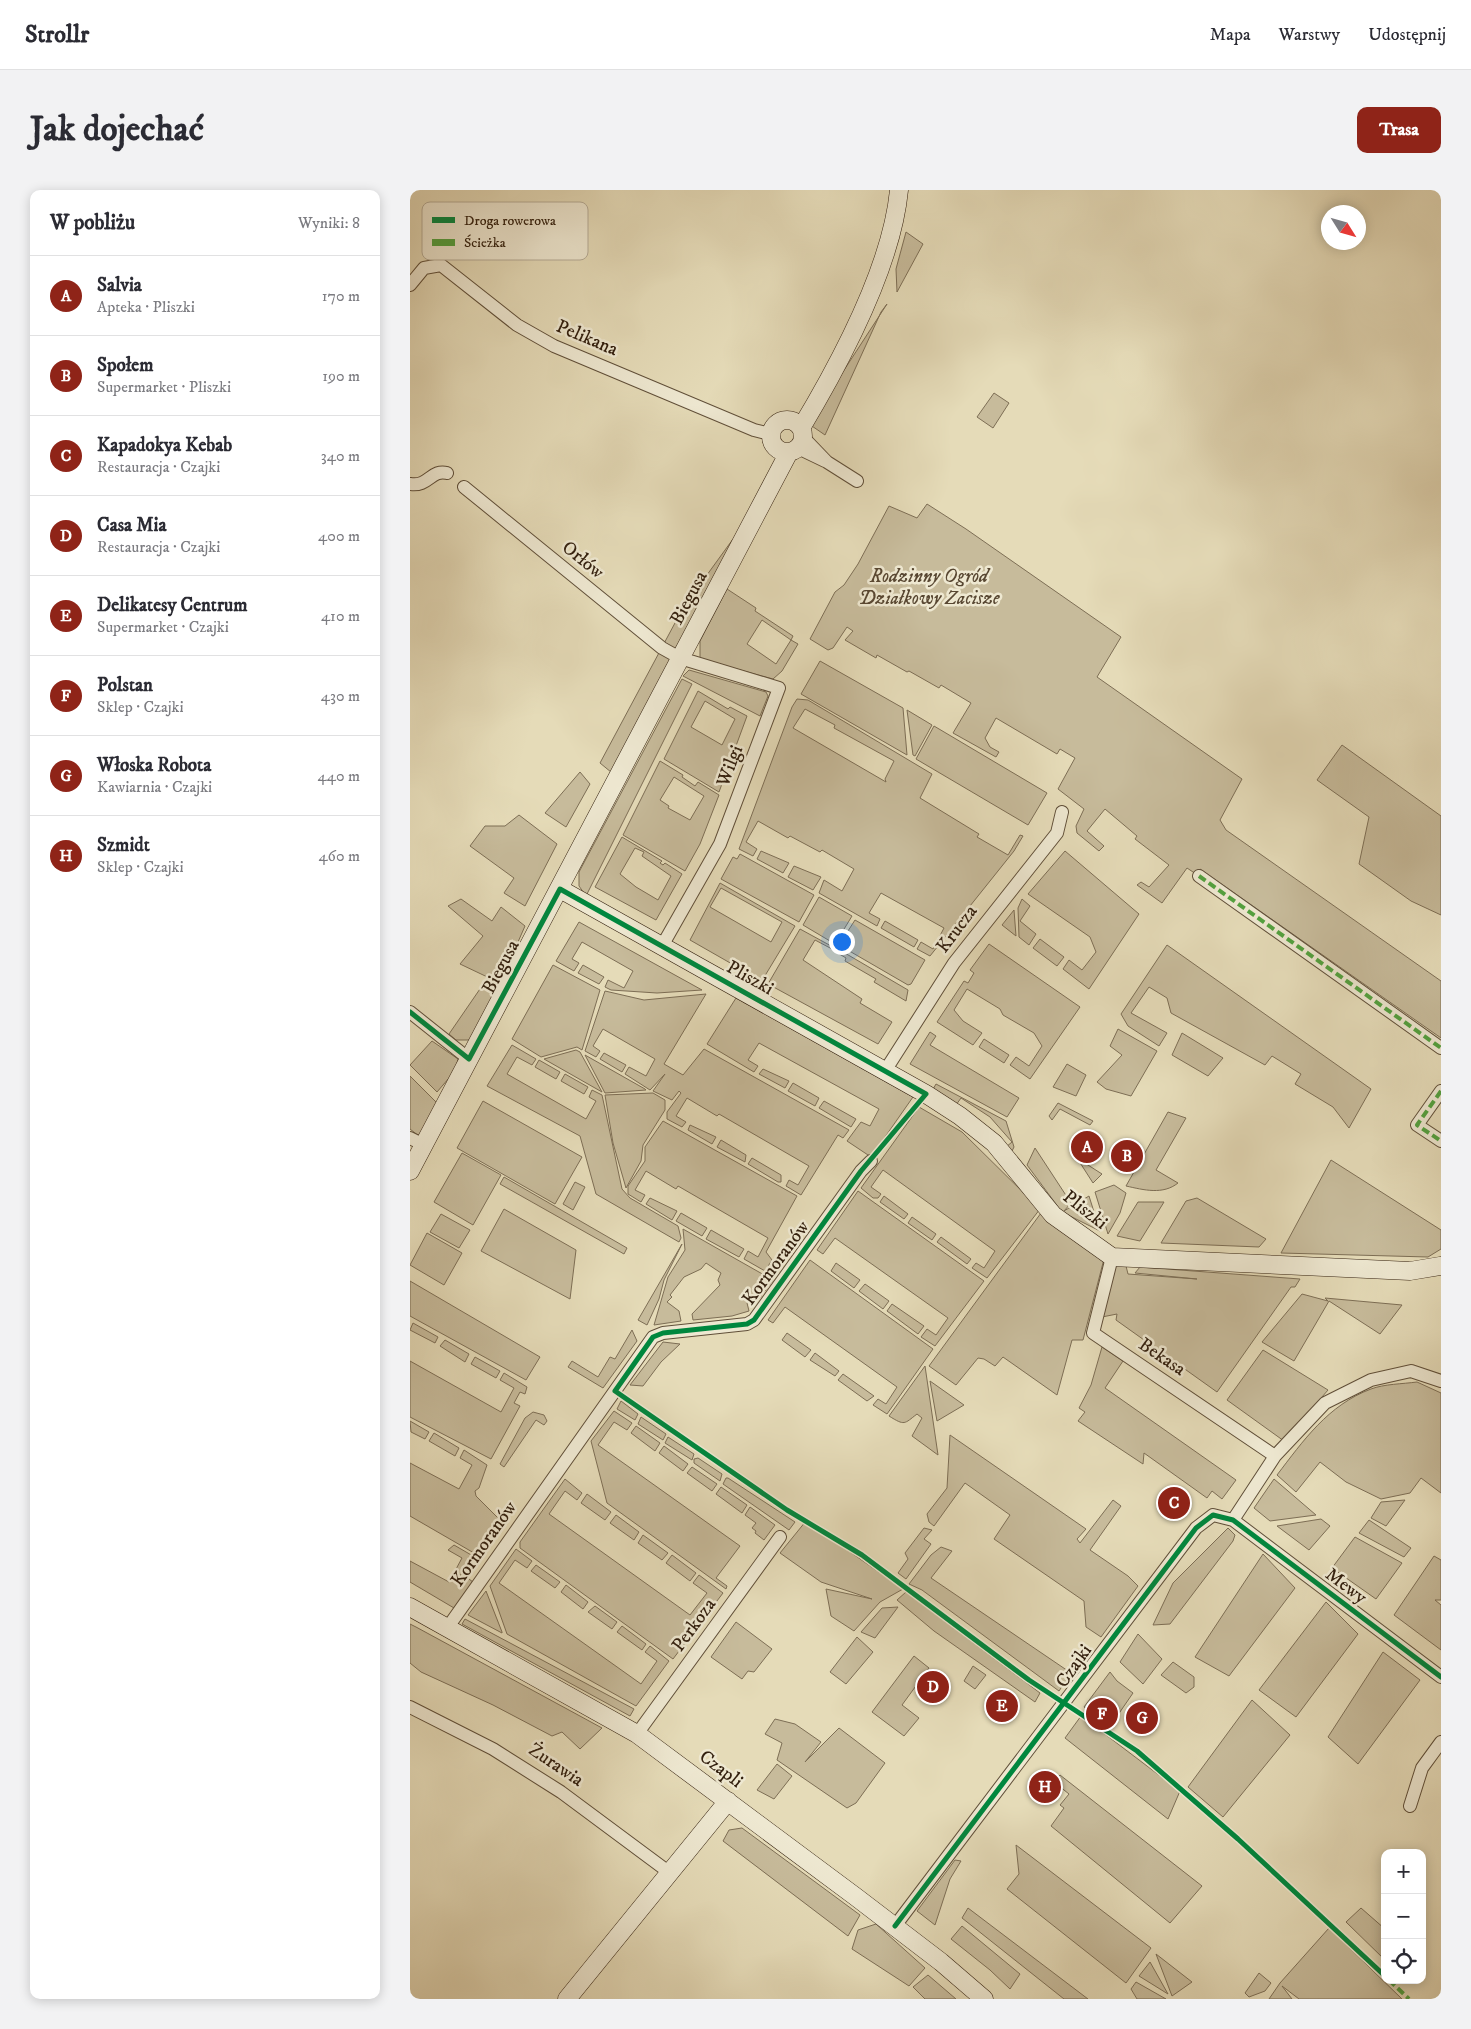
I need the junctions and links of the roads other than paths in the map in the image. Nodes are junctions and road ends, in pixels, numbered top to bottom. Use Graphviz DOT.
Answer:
graph roads {
  1 [pos="899,190"];
  2 [pos="410,285"];
  3 [pos="789,438"];
  4 [pos="447,473"];
  5 [pos="857,481"];
  6 [pos="410,484"];
  7 [pos="464,487"];
  8 [pos="680,658"];
  9 [pos="1062,812"];
  10 [pos="1199,876"];
  11 [pos="560,889"];
  12 [pos="662,946"];
  13 [pos="410,1012"];
  14 [pos="1441,1048"];
  15 [pos="469,1059"];
  16 [pos="884,1071"];
  17 [pos="1441,1091"];
  18 [pos="417,1141"];
  19 [pos="1441,1141"];
  20 [pos="872,1161"];
  21 [pos="410,1171"];
  22 [pos="1112,1257"];
  23 [pos="1441,1266"];
  24 [pos="1441,1273"];
  25 [pos="1441,1381"];
  26 [pos="1275,1456"];
  27 [pos="1233,1520"];
  28 [pos="780,1537"];
  29 [pos="410,1607"];
  30 [pos="448,1627"];
  31 [pos="1441,1677"];
  32 [pos="410,1708"];
  33 [pos="637,1734"];
  34 [pos="1441,1742"];
  35 [pos="728,1801"];
  36 [pos="1410,1806"];
  37 [pos="670,1873"];
  38 [pos="895,1926"];
  39 [pos="567,1999"];
  40 [pos="984,1999"];
  1 -- 3 [label="street, Biegusa"];
  2 -- 3 [label="street, Pelikana"];
  3 -- 5 [label="street, Pelikana"];
  3 -- 8 [label="street, Biegusa"];
  4 -- 6 [label="street"];
  7 -- 8 [label="street, Orłów"];
  8 -- 11 [label="street, Biegusa"];
  8 -- 12 [label="street, Wilgi"];
  9 -- 16 [label="street, Krucza"];
  10 -- 14 [label="street"];
  11 -- 12 [label="street, Pliszki"];
  11 -- 15 [label="street, Biegusa"];
  12 -- 16 [label="street, Pliszki"];
  13 -- 15 [label="street"];
  15 -- 18 [label="street, Biegusa"];
  16 -- 22 [label="street, Pliszki"];
  17 -- 19 [label="street"];
  18 -- 21 [label="street, Biegusa"];
  20 -- 30 [label="street, Kormoranów"];
  22 -- 23 [label="street, Pliszki"];
  22 -- 26 [label="street, Bekasa"];
  23 -- 24 [label="street, Pliszki"];
  25 -- 26 [label="street"];
  26 -- 27 [label="street"];
  27 -- 31 [label="street, Mewy"];
  27 -- 38 [label="street, Czajki"];
  28 -- 33 [label="street, Perkoza"];
  29 -- 30 [label="street, Czapli"];
  30 -- 33 [label="street, Czapli"];
  32 -- 37 [label="street, Żurawia"];
  33 -- 35 [label="street, Czapli"];
  34 -- 36 [label="street"];
  35 -- 37 [label="street"];
  35 -- 38 [label="street, Czapli"];
  37 -- 39 [label="street"];
  38 -- 40 [label="street, Czapli"];
}
